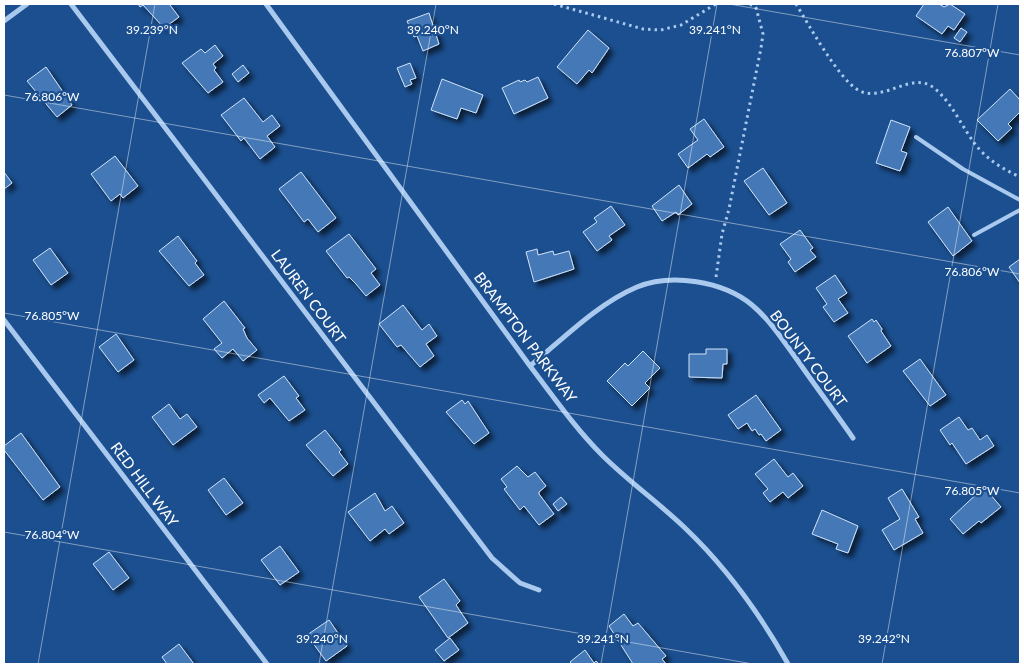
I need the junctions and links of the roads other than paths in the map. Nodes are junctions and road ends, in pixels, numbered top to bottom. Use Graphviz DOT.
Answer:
graph roads {
  1 [pos="26,4"];
  2 [pos="71,4"];
  3 [pos="266,4"];
  4 [pos="4,21"];
  5 [pos="916,137"];
  6 [pos="1020,200"];
  7 [pos="1020,210"];
  8 [pos="974,236"];
  9 [pos="4,320"];
  10 [pos="530,366"];
  11 [pos="854,438"];
  12 [pos="539,590"];
  13 [pos="267,664"];
  14 [pos="788,664"];
  1 -- 4 [label="street"];
  2 -- 12 [label="street, LAUREN COURT"];
  3 -- 10 [label="street, BRAMPTON PARKWAY"];
  5 -- 6 [label="lane"];
  7 -- 8 [label="lane"];
  9 -- 13 [label="street, RED HILL WAY"];
  10 -- 11 [label="street, BOUNTY COURT"];
  10 -- 14 [label="street, BRAMPTON PARKWAY"];
}
